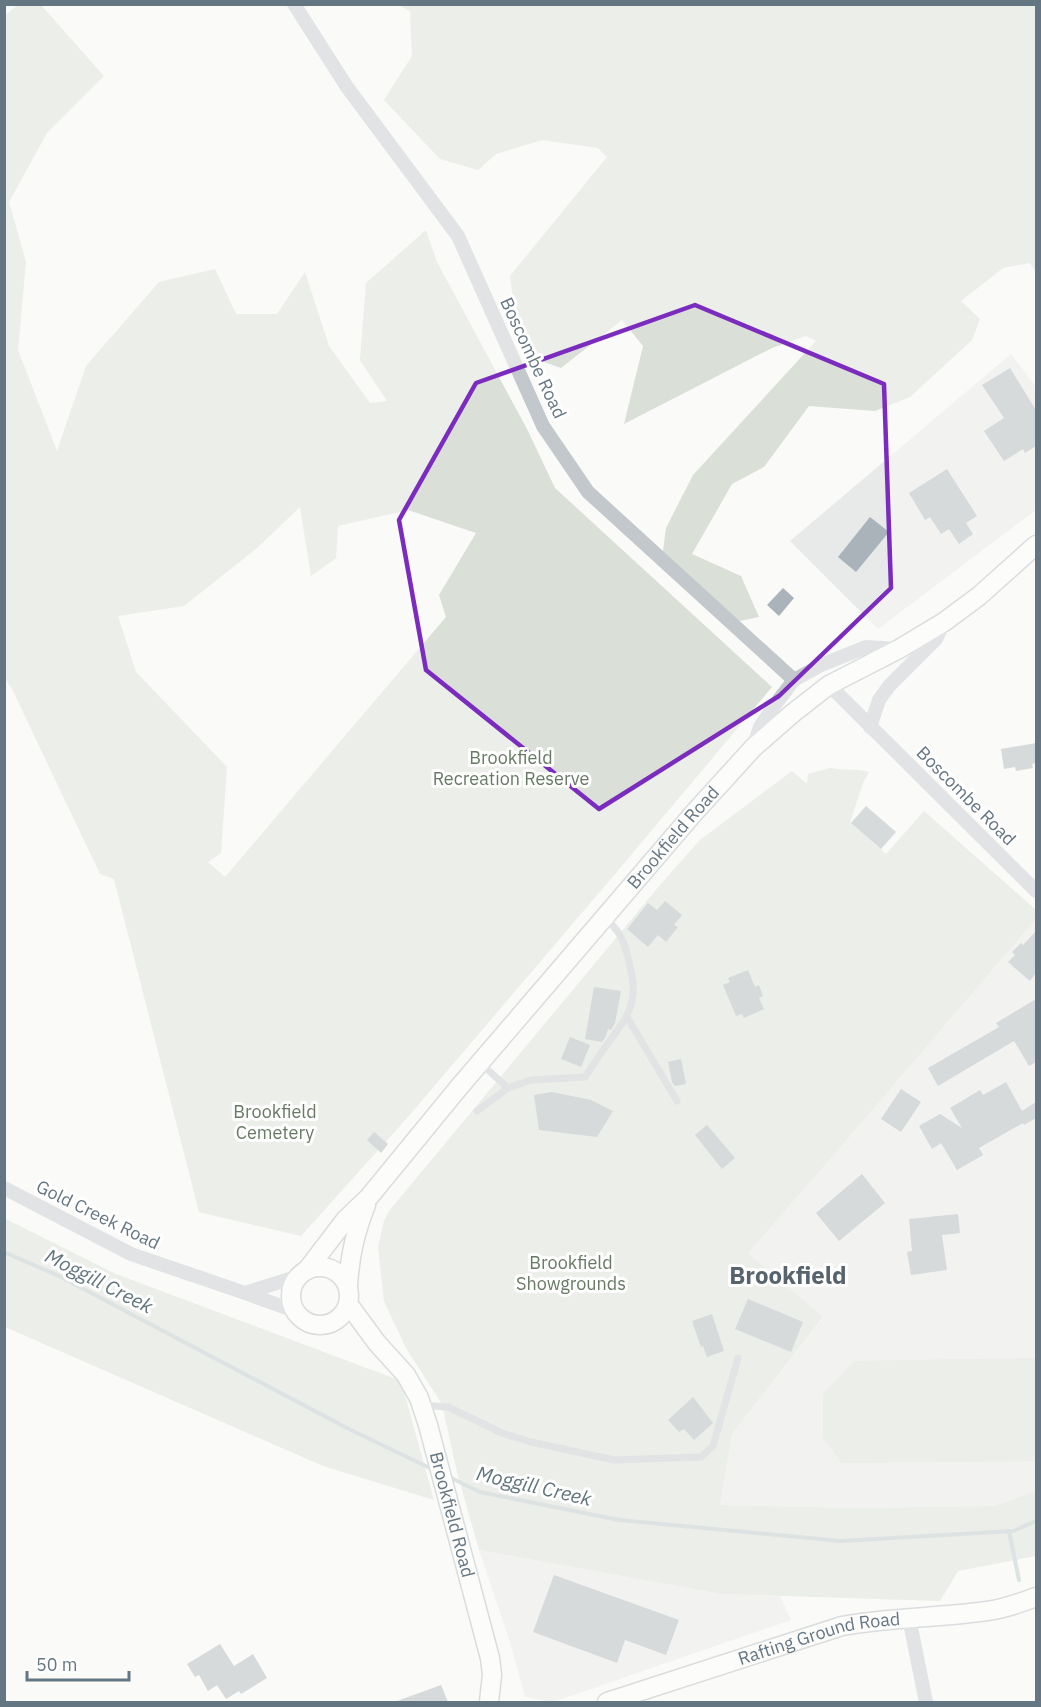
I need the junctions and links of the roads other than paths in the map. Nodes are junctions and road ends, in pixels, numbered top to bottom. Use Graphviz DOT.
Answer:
graph roads {
  1 [pos="294,4"];
  2 [pos="1036,545"];
  3 [pos="944,622"];
  4 [pos="899,649"];
  5 [pos="794,680"];
  6 [pos="829,685"];
  7 [pos="870,727"];
  8 [pos="753,748"];
  9 [pos="1036,891"];
  10 [pos="605,918"];
  11 [pos="627,1017"];
  12 [pos="480,1063"];
  13 [pos="508,1088"];
  14 [pos="677,1101"];
  15 [pos="477,1111"];
  16 [pos="4,1188"];
  17 [pos="369,1197"];
  18 [pos="303,1273"];
  19 [pos="348,1285"];
  20 [pos="245,1293"];
  21 [pos="349,1305"];
  22 [pos="295,1311"];
  23 [pos="337,1321"];
  24 [pos="377,1343"];
  25 [pos="738,1358"];
  26 [pos="425,1417"];
  27 [pos="1036,1597"];
  28 [pos="909,1618"];
  29 [pos="489,1702"];
  30 [pos="607,1702"];
  31 [pos="926,1702"];
  1 -- 5 [label="street, Boscombe Road"];
  2 -- 3 [label="main road, Brookfield Road"];
  3 -- 4 [label="main road, Brookfield Road"];
  3 -- 7 [label="street"];
  4 -- 5 [label="street"];
  4 -- 6 [label="main road, Brookfield Road"];
  5 -- 8 [label="street"];
  6 -- 7 [label="street, Boscombe Road"];
  6 -- 8 [label="main road, Brookfield Road"];
  7 -- 9 [label="street, Boscombe Road"];
  8 -- 10 [label="main road, Brookfield Road"];
  10 -- 11 [label="lane"];
  10 -- 12 [label="main road, Brookfield Road"];
  11 -- 13 [label="lane"];
  11 -- 14 [label="lane"];
  12 -- 13 [label="lane"];
  12 -- 17 [label="main road, Brookfield Road"];
  13 -- 15 [label="lane"];
  16 -- 20 [label="street, Gold Creek Road"];
  17 -- 18 [label="main road, Brookfield Road"];
  17 -- 19 [label="main road, Brookfield Road"];
  18 -- 19 [label="main road"];
  18 -- 20 [label="street"];
  18 -- 22 [label="main road"];
  19 -- 21 [label="main road"];
  20 -- 22 [label="street, Gold Creek Road"];
  21 -- 23 [label="main road"];
  21 -- 24 [label="main road, Brookfield Road"];
  22 -- 23 [label="main road"];
  23 -- 24 [label="main road, Brookfield Road"];
  24 -- 26 [label="main road, Brookfield Road"];
  25 -- 26 [label="lane"];
  26 -- 29 [label="main road, Brookfield Road"];
  27 -- 28 [label="main road, Rafting Ground Road"];
  28 -- 30 [label="main road, Rafting Ground Road"];
  28 -- 31 [label="street"];
}
